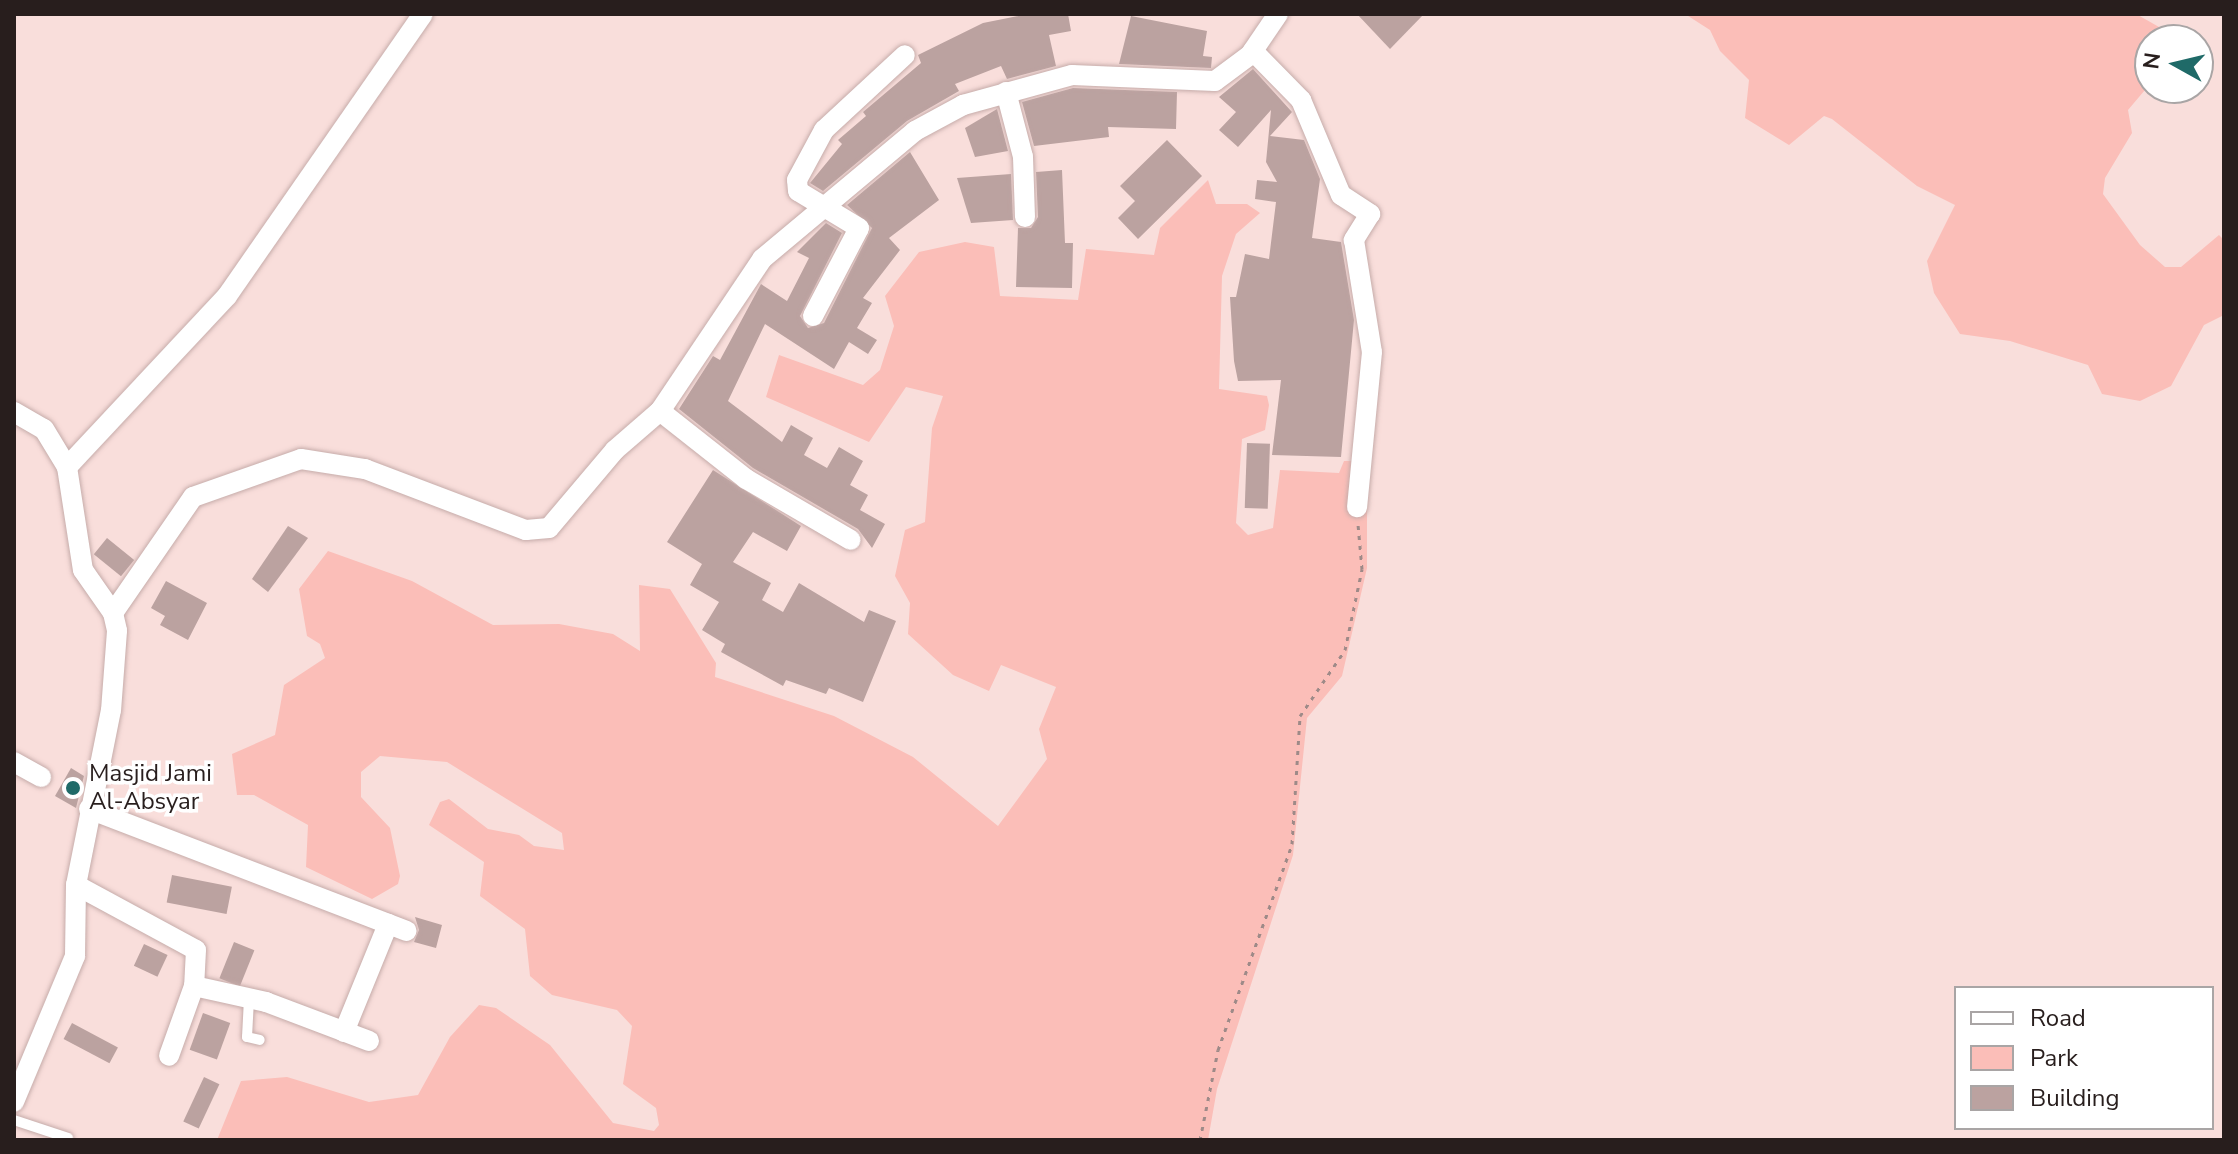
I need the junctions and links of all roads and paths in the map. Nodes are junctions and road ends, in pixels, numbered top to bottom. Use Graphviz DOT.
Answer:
graph roads {
  1 [pos="423,14"];
  2 [pos="1278,14"];
  3 [pos="1253,51"];
  4 [pos="905,55"];
  5 [pos="1006,92"];
  6 [pos="828,204"];
  7 [pos="1025,217"];
  8 [pos="813,316"];
  9 [pos="660,411"];
  10 [pos="14,412"];
  11 [pos="67,467"];
  12 [pos="1357,507"];
  13 [pos="851,540"];
  14 [pos="113,613"];
  15 [pos="14,762"];
  16 [pos="41,777"];
  17 [pos="89,809"];
  18 [pos="76,885"];
  19 [pos="194,986"];
  20 [pos="249,999"];
  21 [pos="344,1032"];
  22 [pos="260,1040"];
  23 [pos="369,1041"];
  24 [pos="169,1056"];
  25 [pos="14,1102"];
  26 [pos="14,1120"];
  27 [pos="68,1138"];
  28 [pos="1200,1140"];
  1 -- 11 [label="street"];
  2 -- 3 [label="street"];
  3 -- 5 [label="street"];
  3 -- 12 [label="street"];
  4 -- 6 [label="street"];
  5 -- 6 [label="street"];
  5 -- 7 [label="street"];
  6 -- 8 [label="street"];
  6 -- 9 [label="street"];
  9 -- 13 [label="street"];
  9 -- 14 [label="street"];
  10 -- 11 [label="street"];
  11 -- 14 [label="street"];
  12 -- 28 [label="path"];
  14 -- 17 [label="street"];
  15 -- 16 [label="street"];
  17 -- 18 [label="street"];
  17 -- 21 [label="street"];
  18 -- 19 [label="street"];
  18 -- 25 [label="street"];
  19 -- 20 [label="street"];
  19 -- 24 [label="street"];
  20 -- 21 [label="street"];
  20 -- 22 [label="lane"];
  21 -- 23 [label="street"];
  26 -- 27 [label="lane"];
}
